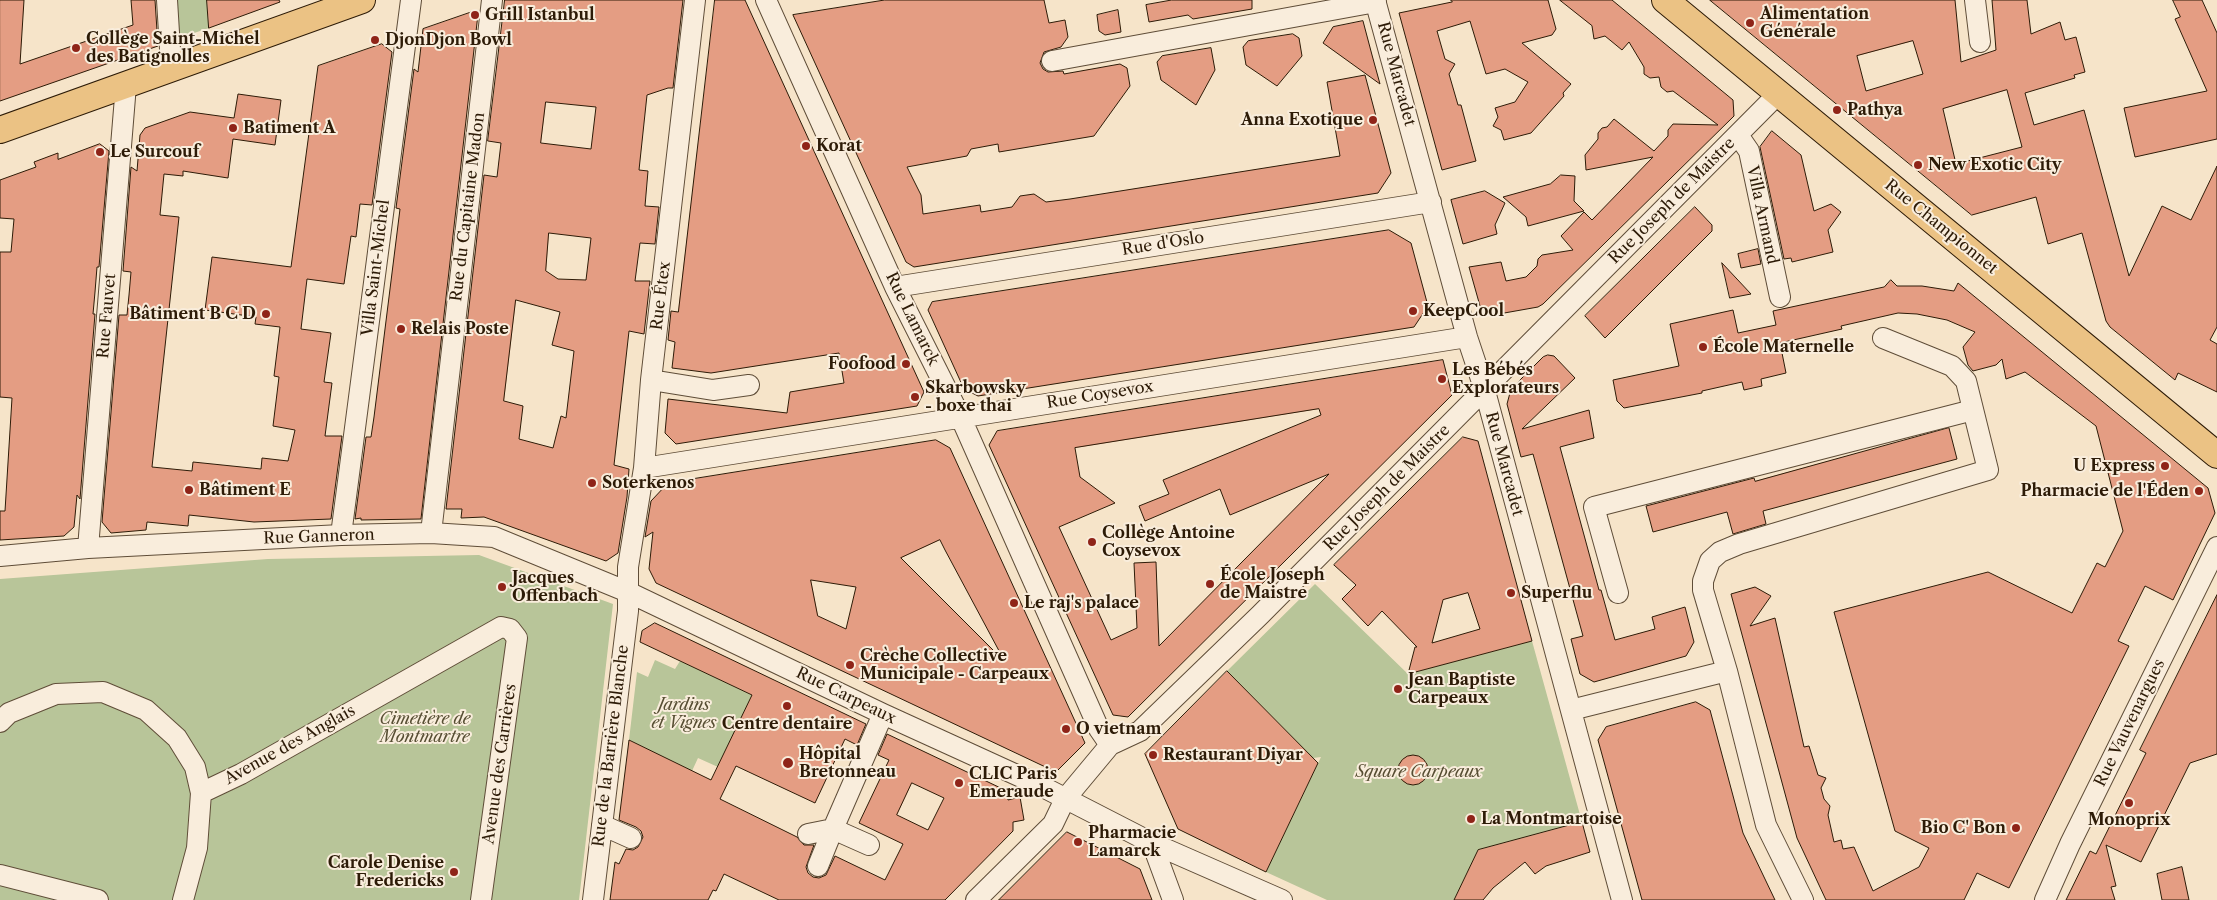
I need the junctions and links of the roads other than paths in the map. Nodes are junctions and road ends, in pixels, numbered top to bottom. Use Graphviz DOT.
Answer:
graph roads {
  1 [pos="167,0"];
  2 [pos="362,0"];
  3 [pos="411,0"];
  4 [pos="492,0"];
  5 [pos="695,0"];
  6 [pos="766,0"];
  7 [pos="1666,0"];
  8 [pos="1975,0"];
  9 [pos="1376,1"];
  10 [pos="1980,42"];
  11 [pos="1052,61"];
  12 [pos="175,67"];
  13 [pos="126,85"];
  14 [pos="1779,94"];
  15 [pos="0,130"];
  16 [pos="1738,135"];
  17 [pos="1431,202"];
  18 [pos="896,286"];
  19 [pos="1780,297"];
  20 [pos="1467,337"];
  21 [pos="1883,338"];
  22 [pos="651,380"];
  23 [pos="749,385"];
  24 [pos="1485,391"];
  25 [pos="1973,410"];
  26 [pos="960,418"];
  27 [pos="2217,455"];
  28 [pos="644,468"];
  29 [pos="431,534"];
  30 [pos="341,535"];
  31 [pos="2217,547"];
  32 [pos="88,548"];
  33 [pos="0,556"];
  34 [pos="628,592"];
  35 [pos="1618,593"];
  36 [pos="510,629"];
  37 [pos="1726,671"];
  38 [pos="1571,710"];
  39 [pos="883,714"];
  40 [pos="0,722"];
  41 [pos="1110,745"];
  42 [pos="201,793"];
  43 [pos="1065,799"];
  44 [pos="602,825"];
  45 [pos="833,829"];
  46 [pos="808,834"];
  47 [pos="631,838"];
  48 [pos="1152,844"];
  49 [pos="869,845"];
  50 [pos="818,866"];
  51 [pos="0,875"];
  52 [pos="98,900"];
  53 [pos="183,900"];
  54 [pos="482,900"];
  55 [pos="593,900"];
  56 [pos="976,900"];
  57 [pos="1173,900"];
  58 [pos="1282,900"];
  59 [pos="1622,900"];
  60 [pos="1803,900"];
  61 [pos="2045,900"];
  1 -- 12 [label="street"];
  2 -- 12 [label="main road"];
  3 -- 30 [label="street, Villa Saint-Michel"];
  4 -- 29 [label="street, Rue du Capitaine Madon"];
  5 -- 22 [label="street, Rue Étex"];
  6 -- 18 [label="street, Rue Lamarck"];
  7 -- 14 [label="main road, Rue Championnet"];
  8 -- 10 [label="street"];
  9 -- 11 [label="street"];
  9 -- 17 [label="street, Rue Marcadet"];
  12 -- 13 [label="main road"];
  13 -- 15 [label="main road"];
  13 -- 32 [label="street, Rue Fauvet"];
  14 -- 16 [label="street, Rue Joseph de Maistre"];
  14 -- 27 [label="main road, Rue Championnet"];
  16 -- 19 [label="street, Villa Armand"];
  16 -- 24 [label="street, Rue Joseph de Maistre"];
  17 -- 18 [label="street, Rue d'Oslo"];
  17 -- 20 [label="street, Rue Marcadet"];
  18 -- 26 [label="street, Rue Lamarck"];
  20 -- 24 [label="street, Rue Marcadet"];
  20 -- 26 [label="street, Rue Coysevox"];
  21 -- 25 [label="street"];
  22 -- 23 [label="street"];
  22 -- 28 [label="street, Rue Étex"];
  24 -- 38 [label="street, Rue Marcadet"];
  24 -- 41 [label="street, Rue Joseph de Maistre"];
  25 -- 35 [label="street"];
  25 -- 37 [label="street"];
  26 -- 28 [label="street, Rue Coysevox"];
  26 -- 41 [label="street, Rue Lamarck"];
  28 -- 34 [label="street, Rue Étex"];
  29 -- 30 [label="street, Rue Ganneron"];
  29 -- 34 [label="street, Rue Ganneron"];
  30 -- 32 [label="street, Rue Ganneron"];
  31 -- 61 [label="street, Rue Vauvenargues"];
  32 -- 33 [label="street, Rue Ganneron"];
  34 -- 39 [label="street, Rue Carpeaux"];
  34 -- 44 [label="street, Rue de la Barrière Blanche"];
  36 -- 42 [label="street, Avenue des Anglais"];
  36 -- 54 [label="street, Avenue des Carrières"];
  37 -- 38 [label="street"];
  37 -- 60 [label="street"];
  38 -- 59 [label="street, Rue Marcadet"];
  39 -- 43 [label="street, Rue Carpeaux"];
  39 -- 45 [label="street"];
  40 -- 42 [label="street"];
  41 -- 43 [label="street, Rue Joseph de Maistre"];
  42 -- 53 [label="street"];
  43 -- 48 [label="street, Rue Carpeaux"];
  43 -- 56 [label="street, Rue Joseph de Maistre"];
  44 -- 47 [label="street"];
  44 -- 55 [label="street, Rue de la Barrière Blanche"];
  45 -- 46 [label="street"];
  45 -- 49 [label="street"];
  45 -- 50 [label="street"];
  48 -- 57 [label="street"];
  48 -- 58 [label="street"];
  51 -- 52 [label="street"];
}
